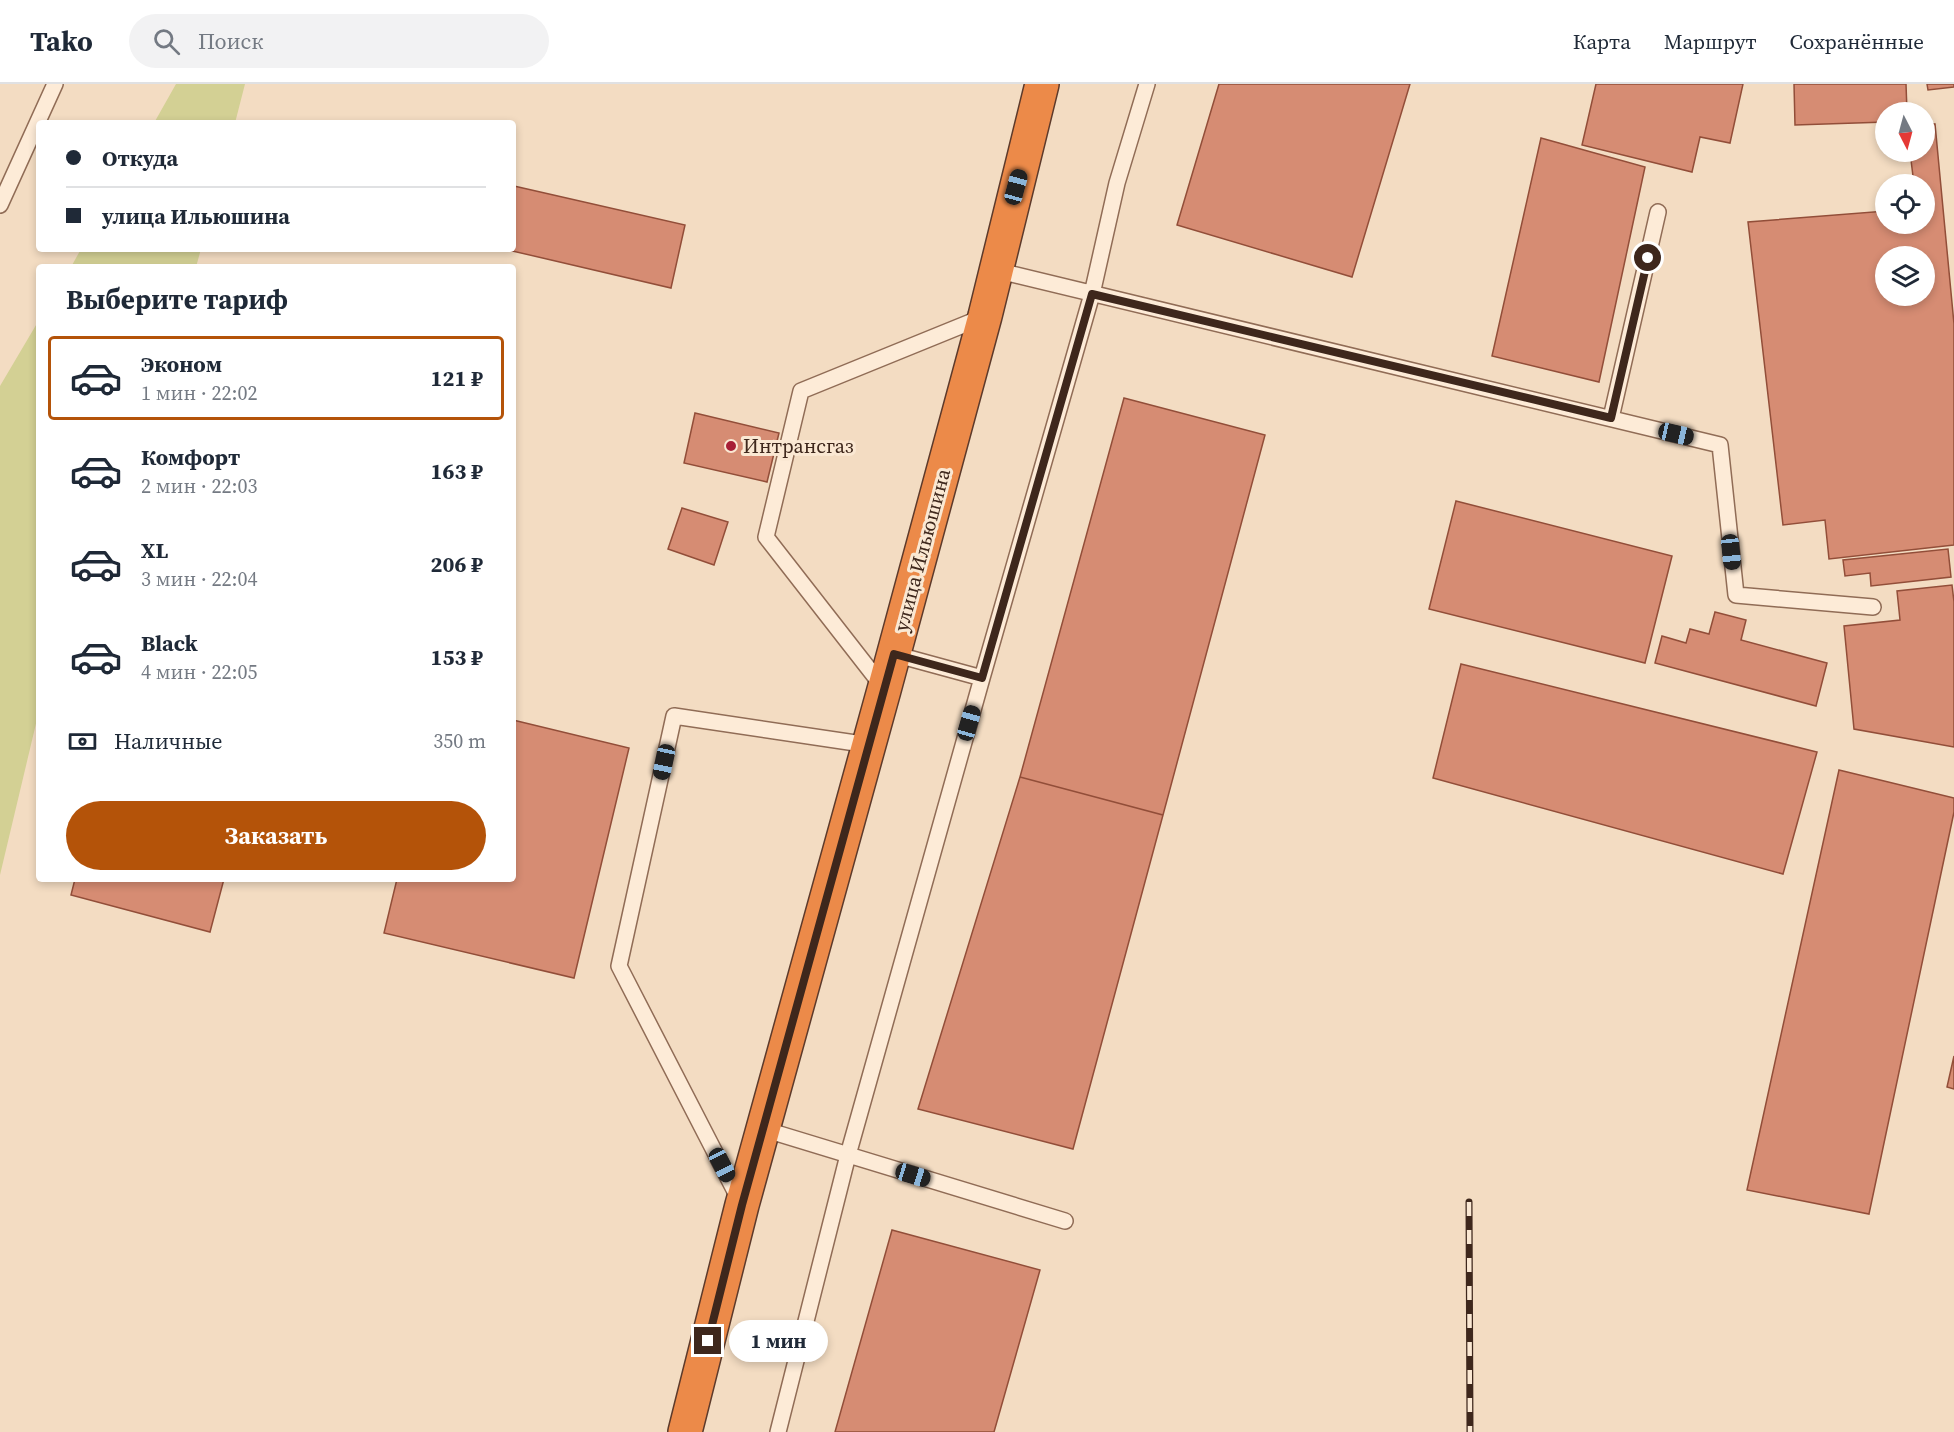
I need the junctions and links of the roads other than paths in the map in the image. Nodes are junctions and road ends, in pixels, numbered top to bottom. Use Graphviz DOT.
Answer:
graph roads {
  1 [pos="55,84"];
  2 [pos="1042,84"];
  3 [pos="1147,84"];
  4 [pos="39,120"];
  5 [pos="36,126"];
  6 [pos="0,205"];
  7 [pos="1658,212"];
  8 [pos="995,270"];
  9 [pos="1092,294"];
  10 [pos="985,316"];
  11 [pos="1611,418"];
  12 [pos="1873,607"];
  13 [pos="894,654"];
  14 [pos="982,678"];
  15 [pos="885,690"];
  16 [pos="869,745"];
  17 [pos="763,1129"];
  18 [pos="848,1155"];
  19 [pos="742,1205"];
  20 [pos="1065,1221"];
  21 [pos="685,1432"];
  22 [pos="778,1432"];
  1 -- 4 [label="lane"];
  2 -- 8 [label="highway, улица Ильюшина"];
  3 -- 9 [label="lane"];
  5 -- 6 [label="lane"];
  7 -- 11 [label="lane"];
  8 -- 9 [label="lane"];
  8 -- 10 [label="highway, улица Ильюшина"];
  9 -- 11 [label="lane"];
  9 -- 14 [label="lane"];
  10 -- 13 [label="highway, улица Ильюшина"];
  10 -- 15 [label="lane"];
  11 -- 12 [label="lane"];
  13 -- 14 [label="lane"];
  13 -- 15 [label="highway, улица Ильюшина"];
  14 -- 18 [label="lane"];
  15 -- 16 [label="highway, улица Ильюшина"];
  16 -- 17 [label="highway, улица Ильюшина"];
  16 -- 19 [label="lane"];
  17 -- 18 [label="lane"];
  17 -- 19 [label="highway, улица Ильюшина"];
  18 -- 20 [label="lane"];
  18 -- 22 [label="lane"];
  19 -- 21 [label="highway, улица Ильюшина"];
}
